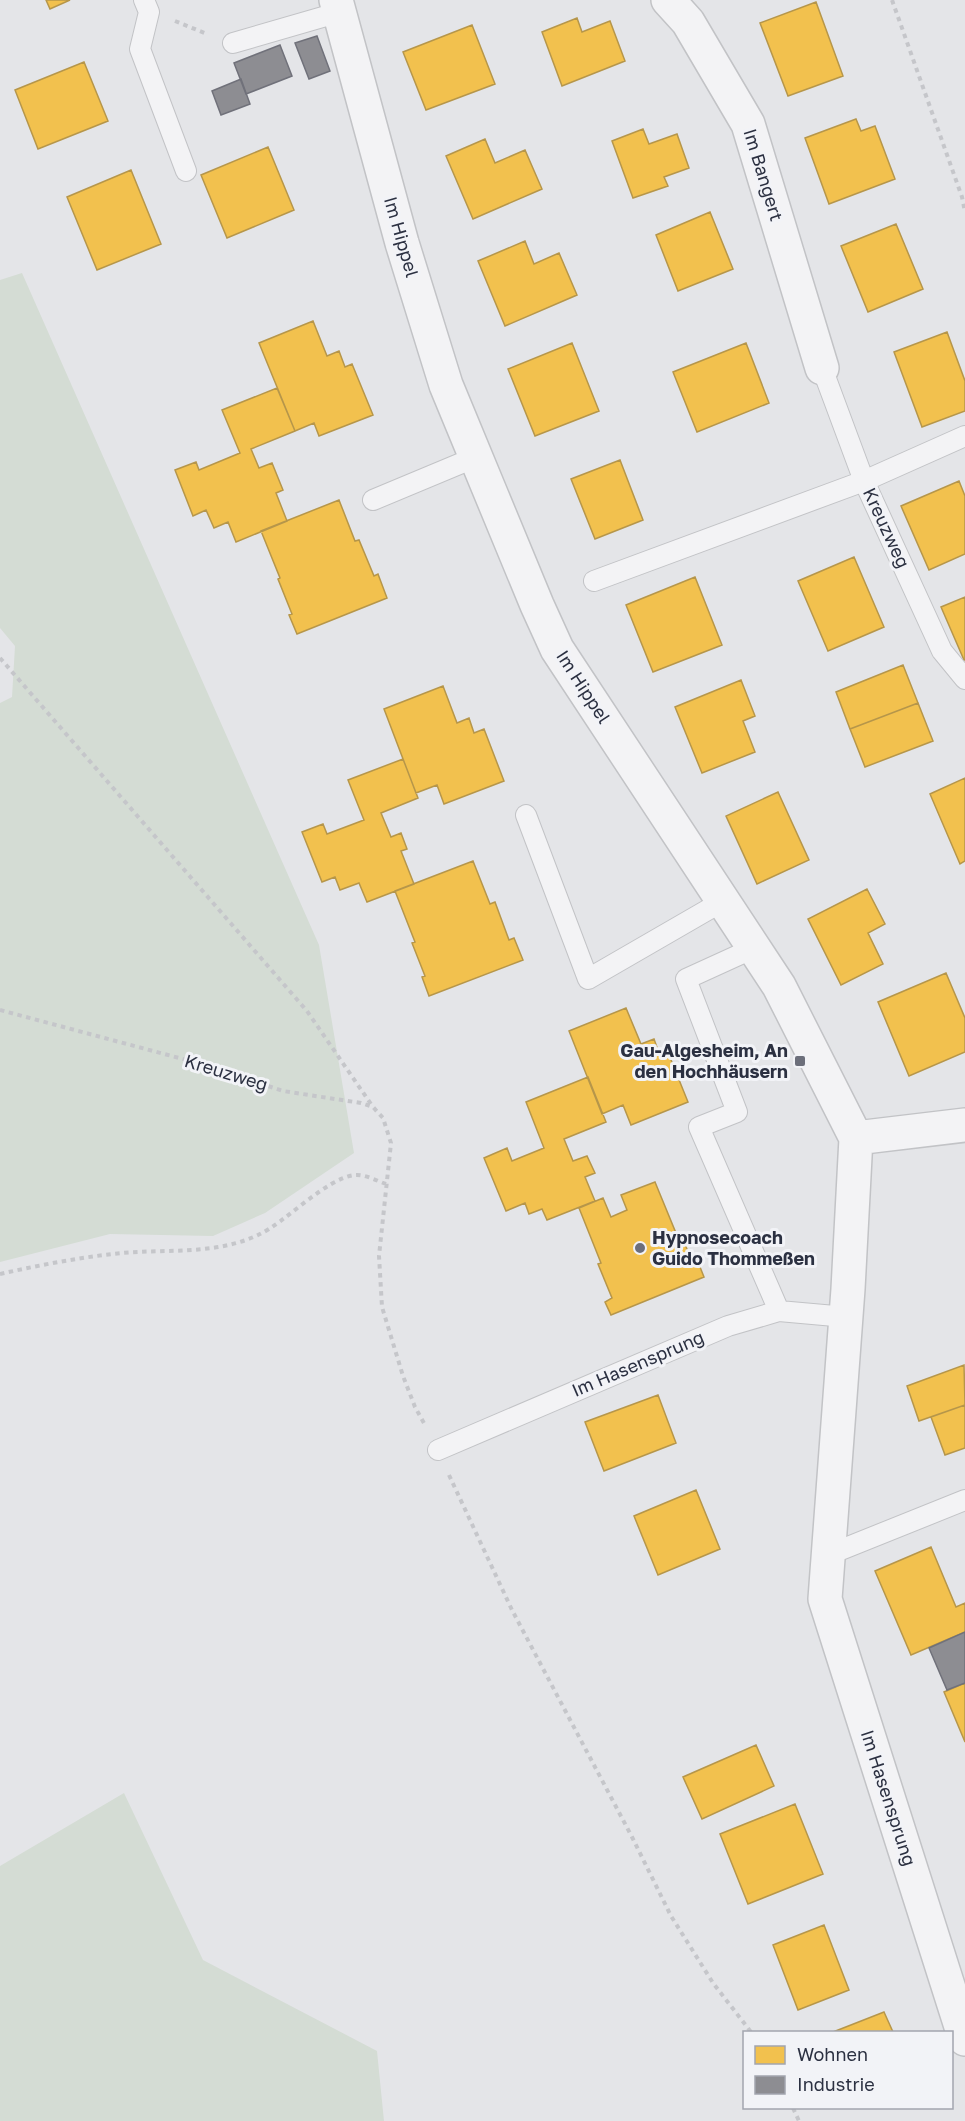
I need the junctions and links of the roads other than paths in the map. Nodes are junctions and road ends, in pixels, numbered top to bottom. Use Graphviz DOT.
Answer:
graph roads {
  1 [pos="668,0"];
  2 [pos="147,6"];
  3 [pos="338,6"];
  4 [pos="233,43"];
  5 [pos="186,171"];
  6 [pos="822,368"];
  7 [pos="965,436"];
  8 [pos="476,457"];
  9 [pos="864,482"];
  10 [pos="372,500"];
  11 [pos="594,581"];
  12 [pos="965,679"];
  13 [pos="526,815"];
  14 [pos="723,900"];
  15 [pos="754,948"];
  16 [pos="965,1125"];
  17 [pos="856,1138"];
  18 [pos="779,1311"];
  19 [pos="846,1317"];
  20 [pos="438,1450"];
  21 [pos="965,1500"];
  22 [pos="828,1555"];
  23 [pos="965,2039"];
  1 -- 6 [label="street, Im Bangert"];
  2 -- 5 [label="lane"];
  3 -- 4 [label="lane, Im Hippel"];
  3 -- 8 [label="street, Im Hippel"];
  6 -- 9 [label="lane, Kreuzweg"];
  7 -- 9 [label="lane"];
  8 -- 10 [label="lane"];
  8 -- 14 [label="street, Im Hippel"];
  9 -- 11 [label="lane"];
  9 -- 12 [label="lane, Kreuzweg"];
  13 -- 14 [label="lane"];
  14 -- 15 [label="street, Im Hippel"];
  15 -- 17 [label="street, Im Hippel"];
  15 -- 18 [label="lane"];
  16 -- 17 [label="street"];
  17 -- 19 [label="street, Im Hasensprung"];
  18 -- 19 [label="lane, Im Hasensprung"];
  18 -- 20 [label="lane, Im Hasensprung"];
  19 -- 22 [label="street, Im Hasensprung"];
  21 -- 22 [label="lane"];
  22 -- 23 [label="street, Im Hasensprung"];
}
